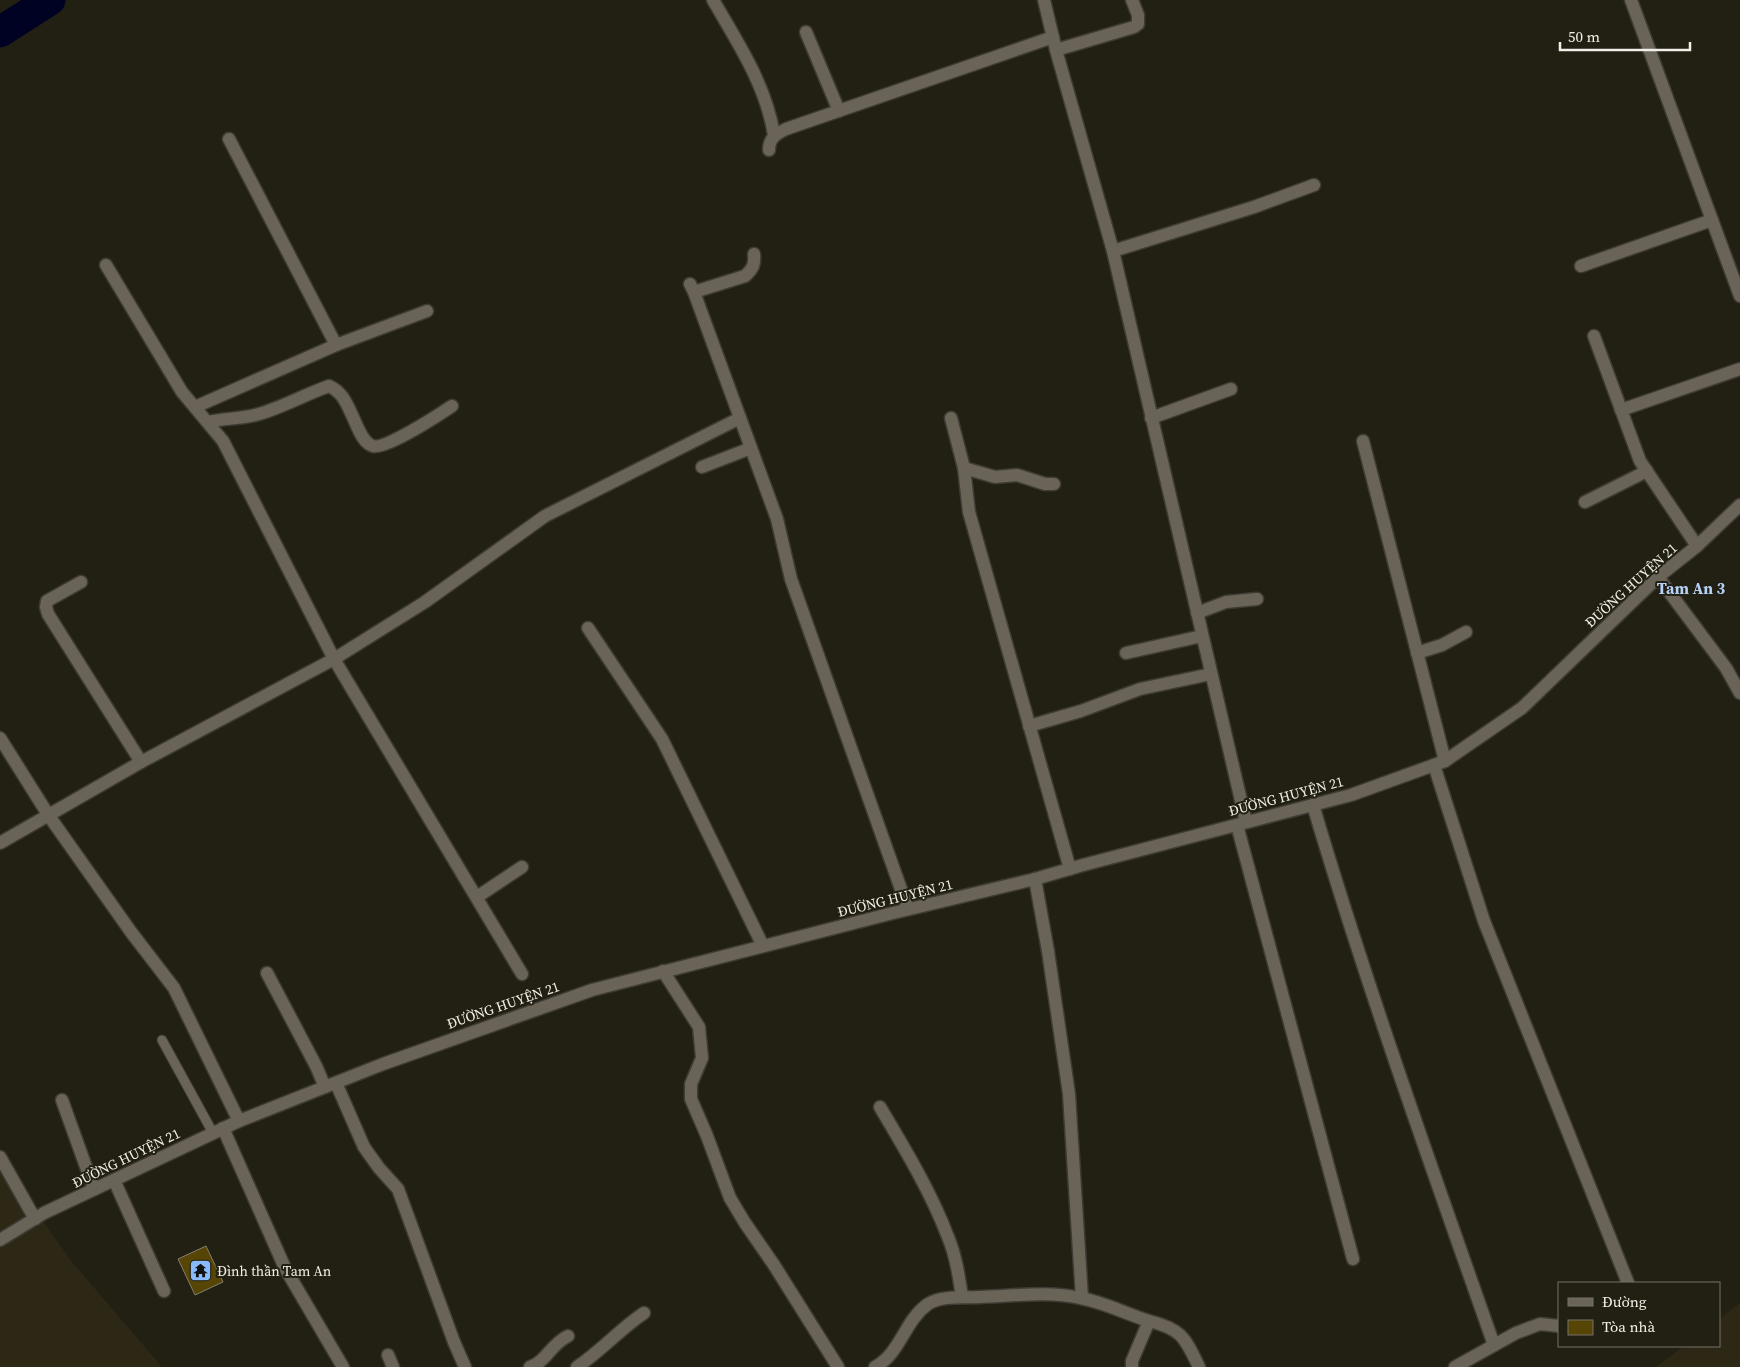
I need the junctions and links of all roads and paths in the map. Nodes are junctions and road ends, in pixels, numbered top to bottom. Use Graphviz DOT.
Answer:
graph roads {
  1 [pos="713,0"];
  2 [pos="1044,0"];
  3 [pos="1132,0"];
  4 [pos="1631,0"];
  5 [pos="806,32"];
  6 [pos="1053,37"];
  7 [pos="1056,50"];
  8 [pos="838,111"];
  9 [pos="774,135"];
  10 [pos="229,139"];
  11 [pos="769,150"];
  12 [pos="1314,184"];
  13 [pos="1712,220"];
  14 [pos="1113,251"];
  15 [pos="754,254"];
  16 [pos="106,265"];
  17 [pos="1581,266"];
  18 [pos="1740,296"];
  19 [pos="427,311"];
  20 [pos="1594,336"];
  21 [pos="336,345"];
  22 [pos="1740,369"];
  23 [pos="1231,389"];
  24 [pos="452,406"];
  25 [pos="195,407"];
  26 [pos="1621,410"];
  27 [pos="740,418"];
  28 [pos="951,418"];
  29 [pos="1151,418"];
  30 [pos="208,422"];
  31 [pos="1363,441"];
  32 [pos="751,448"];
  33 [pos="702,467"];
  34 [pos="964,468"];
  35 [pos="1647,471"];
  36 [pos="1054,484"];
  37 [pos="1585,502"];
  38 [pos="1740,505"];
  39 [pos="1697,546"];
  40 [pos="1658,577"];
  41 [pos="81,582"];
  42 [pos="1257,599"];
  43 [pos="1197,613"];
  44 [pos="588,628"];
  45 [pos="1466,632"];
  46 [pos="1202,636"];
  47 [pos="1126,653"];
  48 [pos="1417,653"];
  49 [pos="334,659"];
  50 [pos="1211,674"];
  51 [pos="1740,693"];
  52 [pos="1029,726"];
  53 [pos="0,738"];
  54 [pos="141,762"];
  55 [pos="1440,763"];
  56 [pos="1313,805"];
  57 [pos="49,816"];
  58 [pos="1242,824"];
  59 [pos="0,844"];
  60 [pos="522,868"];
  61 [pos="1070,870"];
  62 [pos="1035,879"];
  63 [pos="477,897"];
  64 [pos="908,910"];
  65 [pos="763,946"];
  66 [pos="664,972"];
  67 [pos="266,973"];
  68 [pos="522,974"];
  69 [pos="162,1040"];
  70 [pos="330,1085"];
  71 [pos="62,1100"];
  72 [pos="880,1108"];
  73 [pos="239,1121"];
  74 [pos="218,1131"];
  75 [pos="0,1157"];
  76 [pos="114,1180"];
  77 [pos="94,1190"];
  78 [pos="35,1219"];
  79 [pos="0,1240"];
  80 [pos="1353,1259"];
  81 [pos="1628,1282"];
  82 [pos="164,1291"];
  83 [pos="962,1297"];
  84 [pos="1082,1298"];
  85 [pos="644,1312"];
  86 [pos="1149,1321"];
  87 [pos="1558,1326"];
  88 [pos="568,1336"];
  89 [pos="1494,1345"];
  90 [pos="388,1355"];
  91 [pos="539,1366"];
  92 [pos="343,1367"];
  93 [pos="393,1367"];
  94 [pos="465,1367"];
  95 [pos="577,1367"];
  96 [pos="838,1367"];
  97 [pos="875,1367"];
  98 [pos="1132,1367"];
  99 [pos="1199,1367"];
  100 [pos="1455,1367"];
  1 -- 9 [label="street"];
  2 -- 6 [label="street"];
  3 -- 7 [label="street"];
  4 -- 13 [label="street"];
  5 -- 8 [label="street"];
  6 -- 7 [label="street"];
  6 -- 8 [label="street"];
  7 -- 14 [label="street"];
  8 -- 9 [label="street"];
  9 -- 11 [label="street"];
  10 -- 21 [label="street"];
  12 -- 14 [label="street"];
  13 -- 17 [label="street"];
  13 -- 18 [label="street"];
  14 -- 29 [label="street"];
  15 -- 27 [label="street"];
  16 -- 25 [label="street"];
  19 -- 21 [label="street"];
  20 -- 26 [label="street"];
  21 -- 25 [label="street"];
  22 -- 26 [label="street"];
  23 -- 29 [label="street"];
  24 -- 30 [label="street"];
  25 -- 30 [label="street"];
  26 -- 35 [label="street"];
  27 -- 32 [label="street"];
  27 -- 49 [label="street"];
  28 -- 34 [label="street"];
  29 -- 43 [label="street"];
  30 -- 49 [label="street"];
  31 -- 48 [label="street"];
  32 -- 33 [label="street"];
  32 -- 64 [label="street"];
  34 -- 36 [label="street"];
  34 -- 52 [label="street"];
  35 -- 37 [label="street"];
  35 -- 39 [label="street"];
  38 -- 39 [label="street, ĐƯỜNG HUYỆN 21"];
  39 -- 40 [label="street, ĐƯỜNG HUYỆN 21"];
  40 -- 51 [label="street"];
  40 -- 55 [label="street, ĐƯỜNG HUYỆN 21"];
  41 -- 54 [label="street"];
  42 -- 43 [label="street"];
  43 -- 46 [label="street"];
  44 -- 65 [label="street"];
  45 -- 48 [label="street"];
  46 -- 47 [label="street"];
  46 -- 50 [label="street"];
  48 -- 55 [label="street"];
  49 -- 54 [label="street"];
  49 -- 63 [label="street"];
  50 -- 52 [label="street"];
  50 -- 58 [label="street"];
  52 -- 61 [label="street"];
  53 -- 57 [label="street"];
  54 -- 57 [label="street"];
  55 -- 56 [label="street, ĐƯỜNG HUYỆN 21"];
  55 -- 81 [label="street"];
  56 -- 58 [label="street, ĐƯỜNG HUYỆN 21"];
  56 -- 89 [label="street"];
  57 -- 59 [label="street"];
  57 -- 73 [label="street"];
  58 -- 61 [label="street, ĐƯỜNG HUYỆN 21"];
  58 -- 80 [label="street"];
  60 -- 63 [label="street"];
  61 -- 62 [label="street, ĐƯỜNG HUYỆN 21"];
  62 -- 64 [label="street, ĐƯỜNG HUYỆN 21"];
  62 -- 84 [label="street"];
  63 -- 68 [label="street"];
  64 -- 65 [label="street, ĐƯỜNG HUYỆN 21"];
  65 -- 66 [label="street, ĐƯỜNG HUYỆN 21"];
  66 -- 70 [label="street, ĐƯỜNG HUYỆN 21"];
  66 -- 96 [label="street"];
  67 -- 70 [label="street"];
  69 -- 74 [label="lane"];
  70 -- 73 [label="street, ĐƯỜNG HUYỆN 21"];
  70 -- 94 [label="street"];
  71 -- 77 [label="street"];
  72 -- 83 [label="street"];
  73 -- 74 [label="street, ĐƯỜNG HUYỆN 21"];
  74 -- 76 [label="street, ĐƯỜNG HUYỆN 21"];
  74 -- 92 [label="street"];
  75 -- 78 [label="street"];
  76 -- 77 [label="street, ĐƯỜNG HUYỆN 21"];
  76 -- 82 [label="street"];
  77 -- 78 [label="street, ĐƯỜNG HUYỆN 21"];
  78 -- 79 [label="street, ĐƯỜNG HUYỆN 21"];
  83 -- 84 [label="street"];
  83 -- 97 [label="street"];
  84 -- 86 [label="street"];
  85 -- 95 [label="street"];
  86 -- 98 [label="street"];
  86 -- 99 [label="street"];
  87 -- 89 [label="street"];
  88 -- 91 [label="street"];
  89 -- 100 [label="street"];
  90 -- 93 [label="street"];
}
